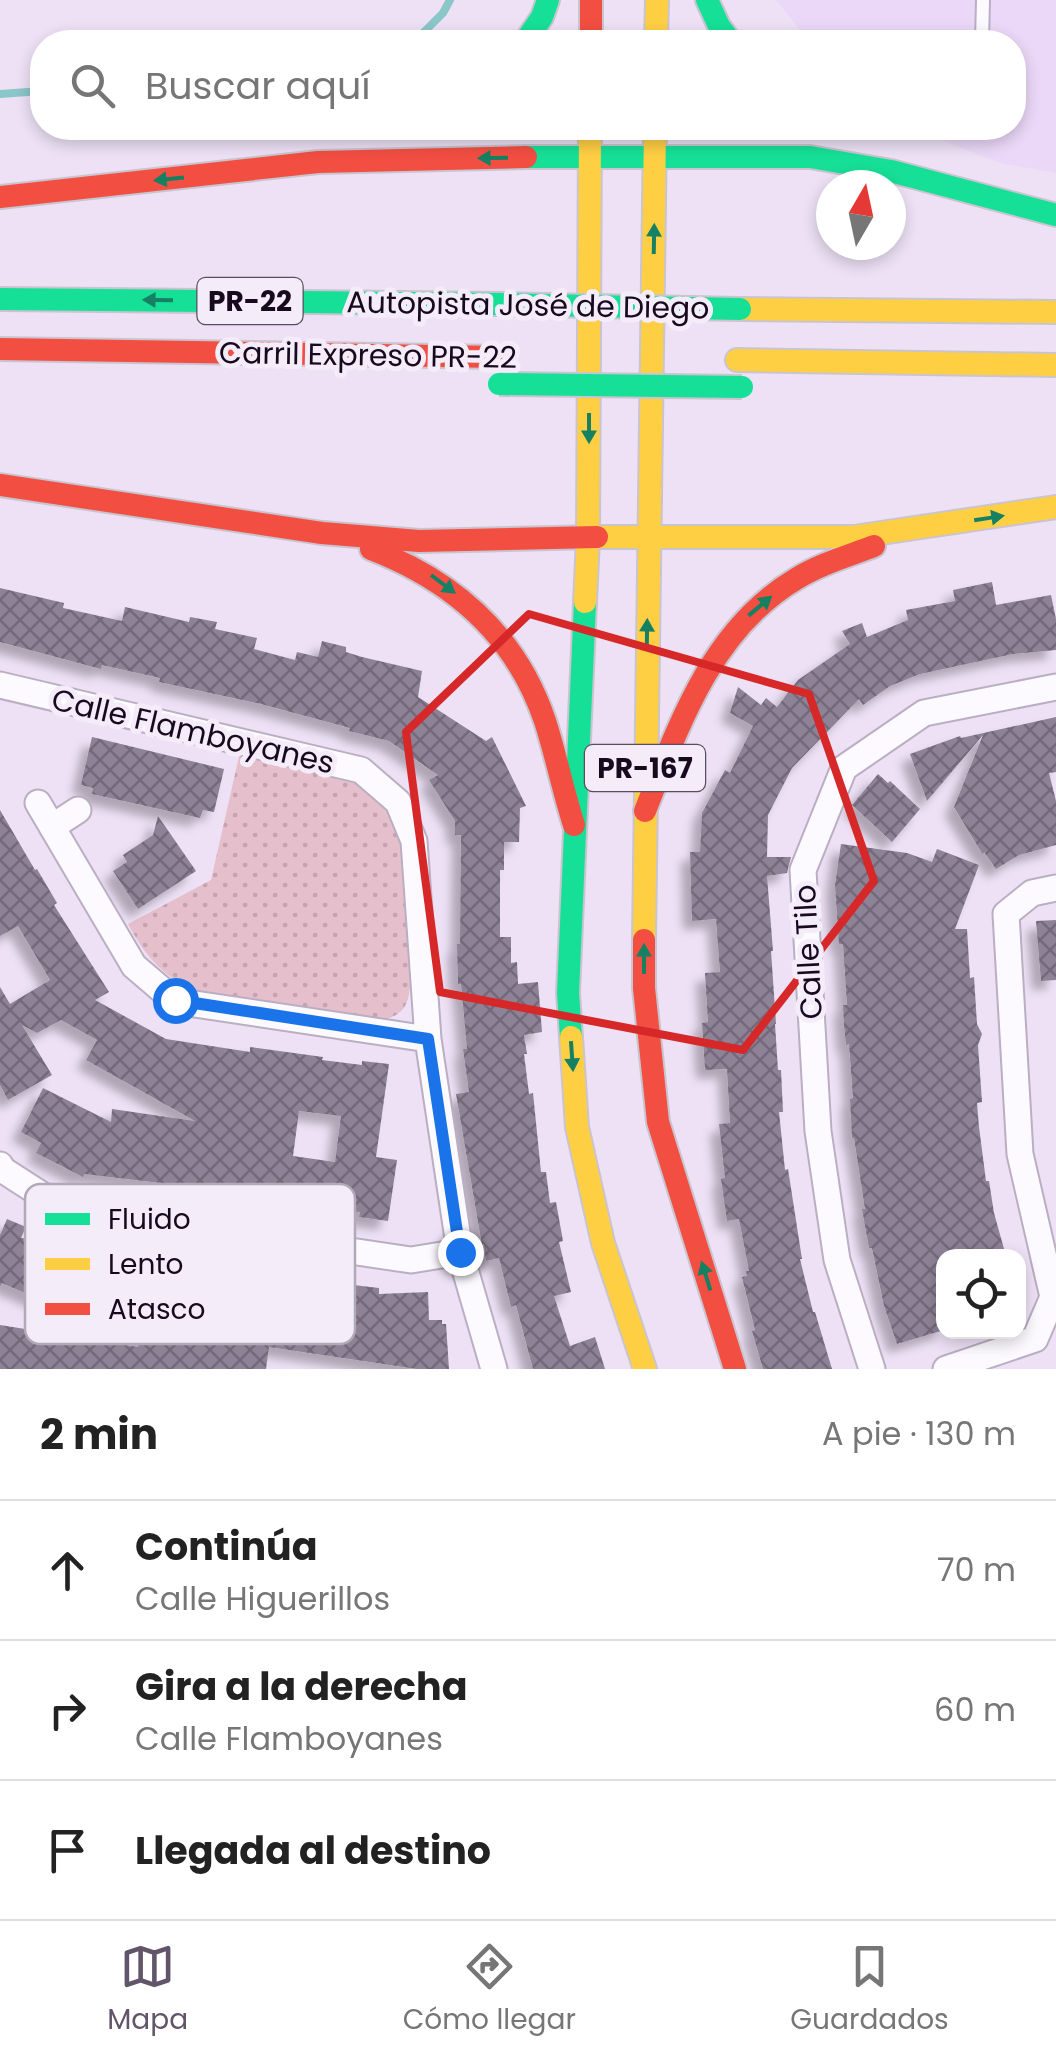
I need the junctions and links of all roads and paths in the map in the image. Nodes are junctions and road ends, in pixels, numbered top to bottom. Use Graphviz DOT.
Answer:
graph roads {
  1 [pos="548,0"];
  2 [pos="591,0"];
  3 [pos="656,0"];
  4 [pos="707,0"];
  5 [pos="983,0"];
  6 [pos="533,30"];
  7 [pos="591,30"];
  8 [pos="656,30"];
  9 [pos="722,30"];
  10 [pos="982,30"];
  11 [pos="373,140"];
  12 [pos="590,140"];
  13 [pos="655,140"];
  14 [pos="837,140"];
  15 [pos="655,155"];
  16 [pos="590,156"];
  17 [pos="318,162"];
  18 [pos="885,170"];
  19 [pos="889,170"];
  20 [pos="906,175"];
  21 [pos="0,197"];
  22 [pos="1056,216"];
  23 [pos="0,299"];
  24 [pos="1056,312"];
  25 [pos="0,330"];
  26 [pos="340,332"];
  27 [pos="679,335"];
  28 [pos="0,349"];
  29 [pos="509,357"];
  30 [pos="677,360"];
  31 [pos="727,360"];
  32 [pos="1056,364"];
  33 [pos="489,384"];
  34 [pos="752,387"];
  35 [pos="0,484"];
  36 [pos="1056,507"];
  37 [pos="926,527"];
  38 [pos="322,533"];
  39 [pos="648,536"];
  40 [pos="588,538"];
  41 [pos="0,685"];
  42 [pos="1056,688"];
  43 [pos="38,803"];
  44 [pos="78,810"];
  45 [pos="645,811"];
  46 [pos="574,825"];
  47 [pos="52,827"];
  48 [pos="1056,888"];
  49 [pos="428,1039"];
  50 [pos="0,1165"];
  51 [pos="25,1184"];
  52 [pos="355,1252"];
  53 [pos="460,1252"];
  54 [pos="494,1369"];
  55 [pos="645,1369"];
  56 [pos="735,1369"];
  57 [pos="872,1369"];
  58 [pos="946,1369"];
  1 -- 6 [label="main road"];
  2 -- 7 [label="main road"];
  3 -- 8 [label="main road"];
  4 -- 9 [label="main road"];
  5 -- 10 [label="lane"];
  11 -- 17 [label="main road"];
  12 -- 16 [label="main road, PR-167"];
  13 -- 15 [label="main road, PR-167"];
  14 -- 19 [label="main road"];
  15 -- 16 [label="main road"];
  15 -- 18 [label="main road"];
  39 -- 15 [label="main road, PR-167, one-way"];
  16 -- 17 [label="main road, one-way"];
  16 -- 40 [label="main road, PR-167, one-way"];
  17 -- 21 [label="main road, one-way"];
  20 -- 22 [label="main road"];
  24 -- 23 [label="main road, Autopista José de Diego / PR-22, one-way, bridge"];
  25 -- 26 [label="main road, Carril Expreso PR-22"];
  27 -- 30 [label="main road, Carril Expreso PR-22"];
  28 -- 29 [label="main road, Carril Expreso PR-22"];
  31 -- 32 [label="main road"];
  33 -- 34 [label="main road, bridge"];
  35 -- 38 [label="main road"];
  37 -- 36 [label="main road, one-way"];
  37 -- 39 [label="main road"];
  45 -- 37 [label="main road, one-way"];
  38 -- 40 [label="main road"];
  38 -- 46 [label="main road, one-way"];
  39 -- 40 [label="main road"];
  45 -- 39 [label="main road, PR-167, one-way"];
  40 -- 46 [label="main road, PR-167"];
  41 -- 49 [label="street, Calle Flamboyanes"];
  42 -- 57 [label="street, Calle Tilo"];
  43 -- 47 [label="street"];
  44 -- 47 [label="street"];
  56 -- 45 [label="main road, PR-167, one-way"];
  46 -- 55 [label="main road, PR-167, one-way"];
  47 -- 49 [label="street"];
  48 -- 58 [label="street"];
  49 -- 53 [label="street, Calle Flamboyanes"];
  50 -- 51 [label="street"];
  52 -- 53 [label="street"];
  53 -- 54 [label="street, Calle Flamboyanes"];
}
